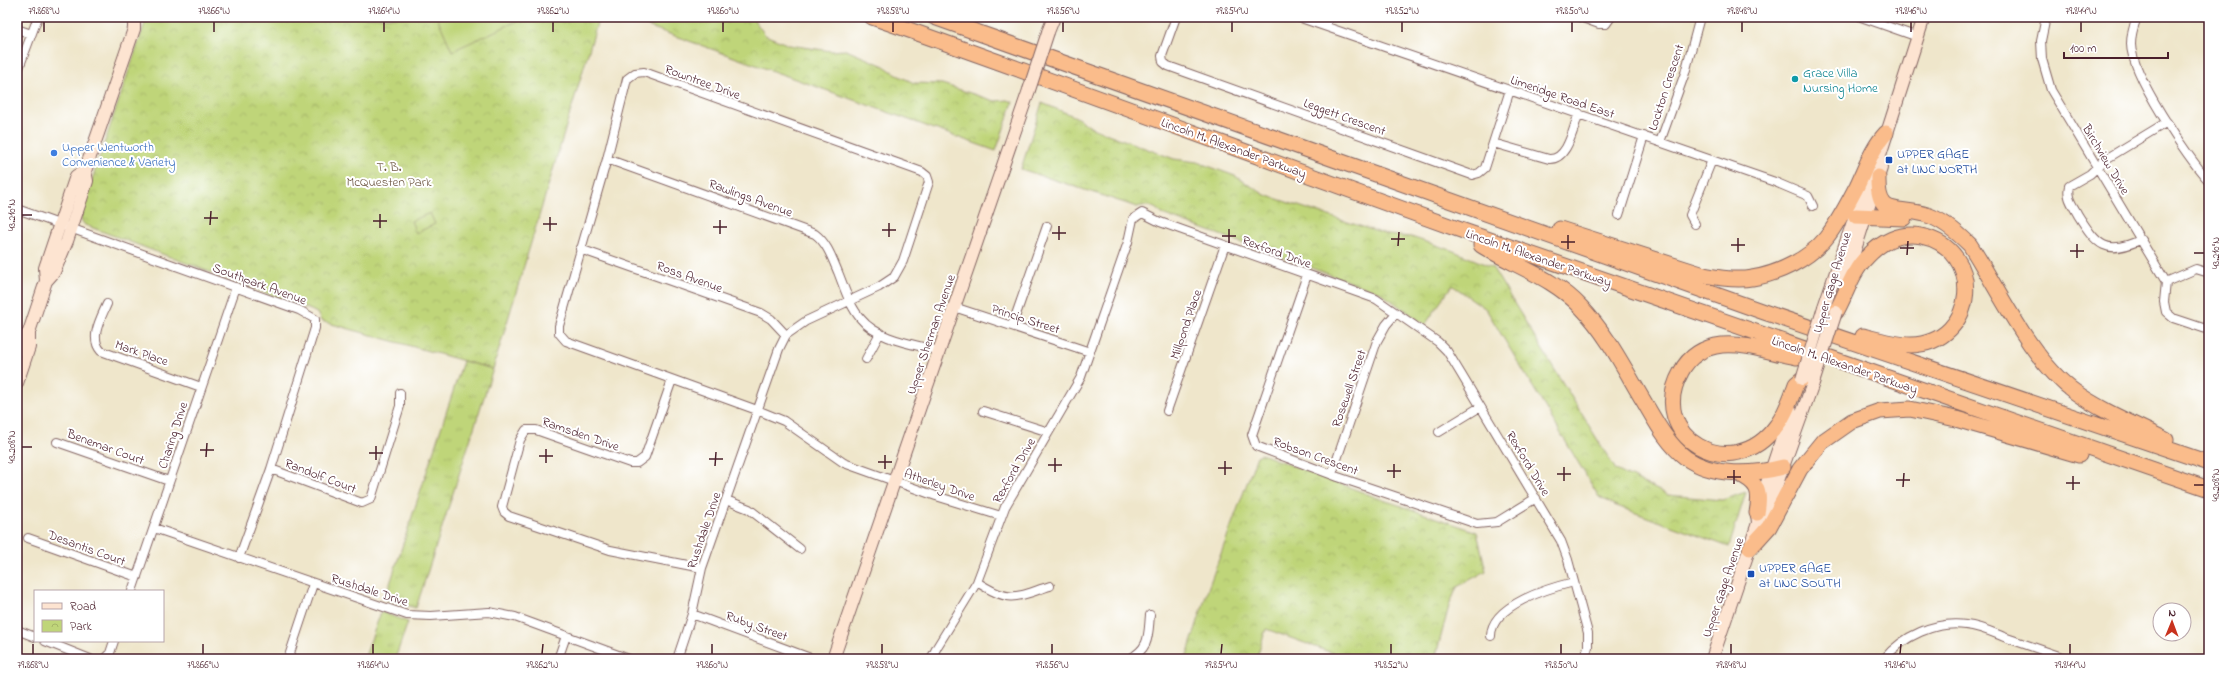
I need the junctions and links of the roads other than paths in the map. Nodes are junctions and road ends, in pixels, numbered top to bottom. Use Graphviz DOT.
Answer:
graph roads {
  1 [pos="38,17"];
  2 [pos="143,17"];
  3 [pos="872,17"];
  4 [pos="934,17"];
  5 [pos="1054,17"];
  6 [pos="1176,17"];
  7 [pos="1298,17"];
  8 [pos="1329,17"];
  9 [pos="1580,17"];
  10 [pos="1612,17"];
  11 [pos="1700,17"];
  12 [pos="1861,17"];
  13 [pos="1924,17"];
  14 [pos="2046,17"];
  15 [pos="2137,17"];
  16 [pos="134,23"];
  17 [pos="1326,26"];
  18 [pos="17,29"];
  19 [pos="31,34"];
  20 [pos="1918,37"];
  21 [pos="17,73"];
  22 [pos="1510,90"];
  23 [pos="1578,113"];
  24 [pos="2167,122"];
  25 [pos="1886,133"];
  26 [pos="1644,136"];
  27 [pos="1660,142"];
  28 [pos="1493,143"];
  29 [pos="1879,158"];
  30 [pos="607,159"];
  31 [pos="1712,160"];
  32 [pos="2097,167"];
  33 [pos="85,171"];
  34 [pos="1878,177"];
  35 [pos="2209,181"];
  36 [pos="1449,200"];
  37 [pos="1813,206"];
  38 [pos="17,210"];
  39 [pos="1619,215"];
  40 [pos="1861,216"];
  41 [pos="1937,220"];
  42 [pos="59,224"];
  43 [pos="1695,224"];
  44 [pos="1047,226"];
  45 [pos="71,228"];
  46 [pos="1455,228"];
  47 [pos="2142,239"];
  48 [pos="1225,245"];
  49 [pos="580,249"];
  50 [pos="2209,273"];
  51 [pos="1307,275"];
  52 [pos="46,281"];
  53 [pos="2166,282"];
  54 [pos="236,287"];
  55 [pos="850,300"];
  56 [pos="107,304"];
  57 [pos="954,307"];
  58 [pos="1830,310"];
  59 [pos="1764,312"];
  60 [pos="1396,313"];
  61 [pos="1012,326"];
  62 [pos="2209,330"];
  63 [pos="29,332"];
  64 [pos="880,333"];
  65 [pos="786,335"];
  66 [pos="17,350"];
  67 [pos="939,351"];
  68 [pos="1090,352"];
  69 [pos="866,359"];
  70 [pos="1843,364"];
  71 [pos="672,380"];
  72 [pos="1808,381"];
  73 [pos="17,383"];
  74 [pos="201,387"];
  75 [pos="400,393"];
  76 [pos="1480,407"];
  77 [pos="757,410"];
  78 [pos="982,411"];
  79 [pos="1167,411"];
  80 [pos="1049,432"];
  81 [pos="1439,432"];
  82 [pos="57,442"];
  83 [pos="2188,456"];
  84 [pos="2209,463"];
  85 [pos="271,469"];
  86 [pos="1777,469"];
  87 [pos="1737,473"];
  88 [pos="1332,474"];
  89 [pos="169,481"];
  90 [pos="895,481"];
  91 [pos="2192,483"];
  92 [pos="2209,489"];
  93 [pos="1536,498"];
  94 [pos="726,500"];
  95 [pos="1001,516"];
  96 [pos="1757,518"];
  97 [pos="154,528"];
  98 [pos="28,538"];
  99 [pos="1750,548"];
  100 [pos="800,549"];
  101 [pos="239,558"];
  102 [pos="702,568"];
  103 [pos="137,577"];
  104 [pos="977,582"];
  105 [pos="1574,582"];
  106 [pos="313,584"];
  107 [pos="1050,586"];
  108 [pos="132,590"];
  109 [pos="692,614"];
  110 [pos="1150,615"];
  111 [pos="17,630"];
  112 [pos="566,636"];
  113 [pos="1491,636"];
  114 [pos="34,637"];
  115 [pos="48,642"];
  116 [pos="114,642"];
  117 [pos="2064,658"];
  118 [pos="90,659"];
  119 [pos="104,659"];
  120 [pos="288,659"];
  121 [pos="558,659"];
  122 [pos="629,659"];
  123 [pos="677,659"];
  124 [pos="813,659"];
  125 [pos="833,659"];
  126 [pos="931,659"];
  127 [pos="1129,659"];
  128 [pos="1584,659"];
  129 [pos="1712,659"];
  130 [pos="1884,659"];
  1 -- 19 [label="street"];
  2 -- 16 [label="main road"];
  3 -- 46 [label="highway, Lincoln M. Alexander Parkway"];
  4 -- 36 [label="highway, Lincoln M. Alexander Parkway"];
  5 -- 57 [label="main road, Upper Sherman Avenue, bridge"];
  6 -- 28 [label="street, Leggett Crescent"];
  7 -- 17 [label="street, Limeridge Road East"];
  8 -- 17 [label="street"];
  9 -- 10 [label="street"];
  11 -- 27 [label="street, Lockton Crescent"];
  12 -- 20 [label="street"];
  13 -- 20 [label="main road, Upper Gage Avenue"];
  14 -- 32 [label="street, Birchview Drive"];
  15 -- 24 [label="street"];
  16 -- 33 [label="main road"];
  17 -- 22 [label="street, Limeridge Road East"];
  18 -- 19 [label="street"];
  19 -- 21 [label="street"];
  20 -- 25 [label="main road, Upper Gage Avenue"];
  22 -- 23 [label="street, Limeridge Road East"];
  22 -- 28 [label="street, Leggett Crescent"];
  23 -- 26 [label="street, Limeridge Road East"];
  23 -- 28 [label="street"];
  24 -- 32 [label="street"];
  24 -- 35 [label="street"];
  25 -- 29 [label="main road, Upper Gage Avenue"];
  25 -- 36 [label="highway"];
  26 -- 27 [label="street, Limeridge Road East"];
  26 -- 39 [label="street"];
  27 -- 31 [label="street, Limeridge Road East"];
  29 -- 34 [label="main road, Upper Gage Avenue"];
  29 -- 40 [label="main road, Upper Gage Avenue"];
  30 -- 49 [label="street, Rowntree Drive"];
  30 -- 55 [label="street, Rawlings Avenue"];
  30 -- 55 [label="street, Rowntree Drive"];
  31 -- 37 [label="street, Limeridge Road East"];
  31 -- 43 [label="street"];
  32 -- 47 [label="street, Birchview Drive"];
  32 -- 47 [label="street"];
  33 -- 42 [label="main road"];
  33 -- 45 [label="main road"];
  34 -- 40 [label="main road, Upper Gage Avenue"];
  34 -- 41 [label="highway"];
  36 -- 59 [label="highway, Lincoln M. Alexander Parkway"];
  38 -- 42 [label="street, Southpark Avenue"];
  40 -- 41 [label="highway"];
  40 -- 58 [label="main road, Upper Gage Avenue"];
  41 -- 83 [label="highway"];
  42 -- 45 [label="street, Southpark Avenue"];
  42 -- 52 [label="main road"];
  44 -- 61 [label="street"];
  45 -- 52 [label="main road"];
  45 -- 54 [label="street, Southpark Avenue"];
  46 -- 70 [label="highway, Lincoln M. Alexander Parkway"];
  46 -- 87 [label="highway"];
  47 -- 53 [label="street, Birchview Drive"];
  48 -- 51 [label="street, Rexford Drive"];
  48 -- 68 [label="street, Rexford Drive"];
  48 -- 79 [label="street, Millpond Place"];
  49 -- 65 [label="street, Ross Avenue"];
  49 -- 71 [label="street, Rowntree Drive"];
  50 -- 53 [label="street"];
  51 -- 60 [label="street, Rexford Drive"];
  51 -- 88 [label="street, Robson Crescent"];
  52 -- 63 [label="main road"];
  53 -- 62 [label="street"];
  54 -- 74 [label="street, Charing Drive"];
  54 -- 85 [label="street, Southpark Avenue"];
  55 -- 64 [label="street, Rawlings Avenue"];
  55 -- 65 [label="street, Rowntree Drive"];
  56 -- 74 [label="street, Mark Place"];
  57 -- 61 [label="street, Princip Street"];
  57 -- 67 [label="main road, Upper Sherman Avenue"];
  58 -- 59 [label="highway"];
  58 -- 72 [label="main road, Upper Gage Avenue, bridge"];
  59 -- 83 [label="highway, Lincoln M. Alexander Parkway"];
  60 -- 76 [label="street, Rexford Drive"];
  60 -- 88 [label="street, Rosewell Street"];
  61 -- 68 [label="street, Princip Street"];
  63 -- 66 [label="main road"];
  63 -- 73 [label="main road"];
  64 -- 67 [label="street, Rawlings Avenue"];
  64 -- 69 [label="street"];
  65 -- 77 [label="street"];
  67 -- 90 [label="main road, Upper Sherman Avenue"];
  68 -- 80 [label="street, Rexford Drive"];
  70 -- 72 [label="highway"];
  70 -- 91 [label="highway, Lincoln M. Alexander Parkway"];
  71 -- 77 [label="street, Rowntree Drive"];
  71 -- 102 [label="street, Ramsden Drive"];
  72 -- 86 [label="main road, Upper Gage Avenue"];
  74 -- 89 [label="street, Charing Drive"];
  75 -- 85 [label="street, Randolf Court"];
  76 -- 81 [label="street"];
  76 -- 93 [label="street, Rexford Drive"];
  77 -- 90 [label="street, Rowntree Drive"];
  77 -- 94 [label="street, Rushdale Drive"];
  78 -- 80 [label="street"];
  80 -- 95 [label="street, Rexford Drive"];
  82 -- 89 [label="street, Benemar Court"];
  83 -- 84 [label="highway, Lincoln M. Alexander Parkway"];
  85 -- 101 [label="street, Southpark Avenue"];
  86 -- 87 [label="highway"];
  86 -- 96 [label="main road, Upper Gage Avenue"];
  87 -- 96 [label="highway"];
  88 -- 93 [label="street, Robson Crescent"];
  89 -- 97 [label="street, Charing Drive"];
  90 -- 95 [label="street, Atherley Drive"];
  90 -- 125 [label="main road, Upper Sherman Avenue"];
  91 -- 92 [label="highway, Lincoln M. Alexander Parkway"];
  91 -- 99 [label="highway"];
  93 -- 105 [label="street, Rexford Drive"];
  94 -- 100 [label="street"];
  94 -- 102 [label="street, Rushdale Drive"];
  95 -- 104 [label="street, Rexford Drive"];
  96 -- 99 [label="main road, Upper Gage Avenue"];
  97 -- 101 [label="street, Rushdale Drive"];
  97 -- 103 [label="street, Charing Drive"];
  98 -- 103 [label="street, Desantis Court"];
  99 -- 129 [label="main road, Upper Gage Avenue"];
  101 -- 106 [label="street, Rushdale Drive"];
  102 -- 109 [label="street, Rushdale Drive"];
  103 -- 108 [label="street, Charing Drive"];
  104 -- 107 [label="street"];
  104 -- 126 [label="street, Rexford Drive"];
  105 -- 113 [label="street"];
  105 -- 128 [label="street, Rexford Drive"];
  106 -- 112 [label="street, Rushdale Drive"];
  106 -- 120 [label="street"];
  109 -- 123 [label="street, Rushdale Drive"];
  109 -- 124 [label="street, Ruby Street"];
  110 -- 127 [label="street"];
  111 -- 114 [label="street"];
  112 -- 121 [label="street"];
  112 -- 122 [label="street, Rushdale Drive"];
  115 -- 118 [label="street"];
  116 -- 119 [label="street"];
  117 -- 130 [label="street"];
}
